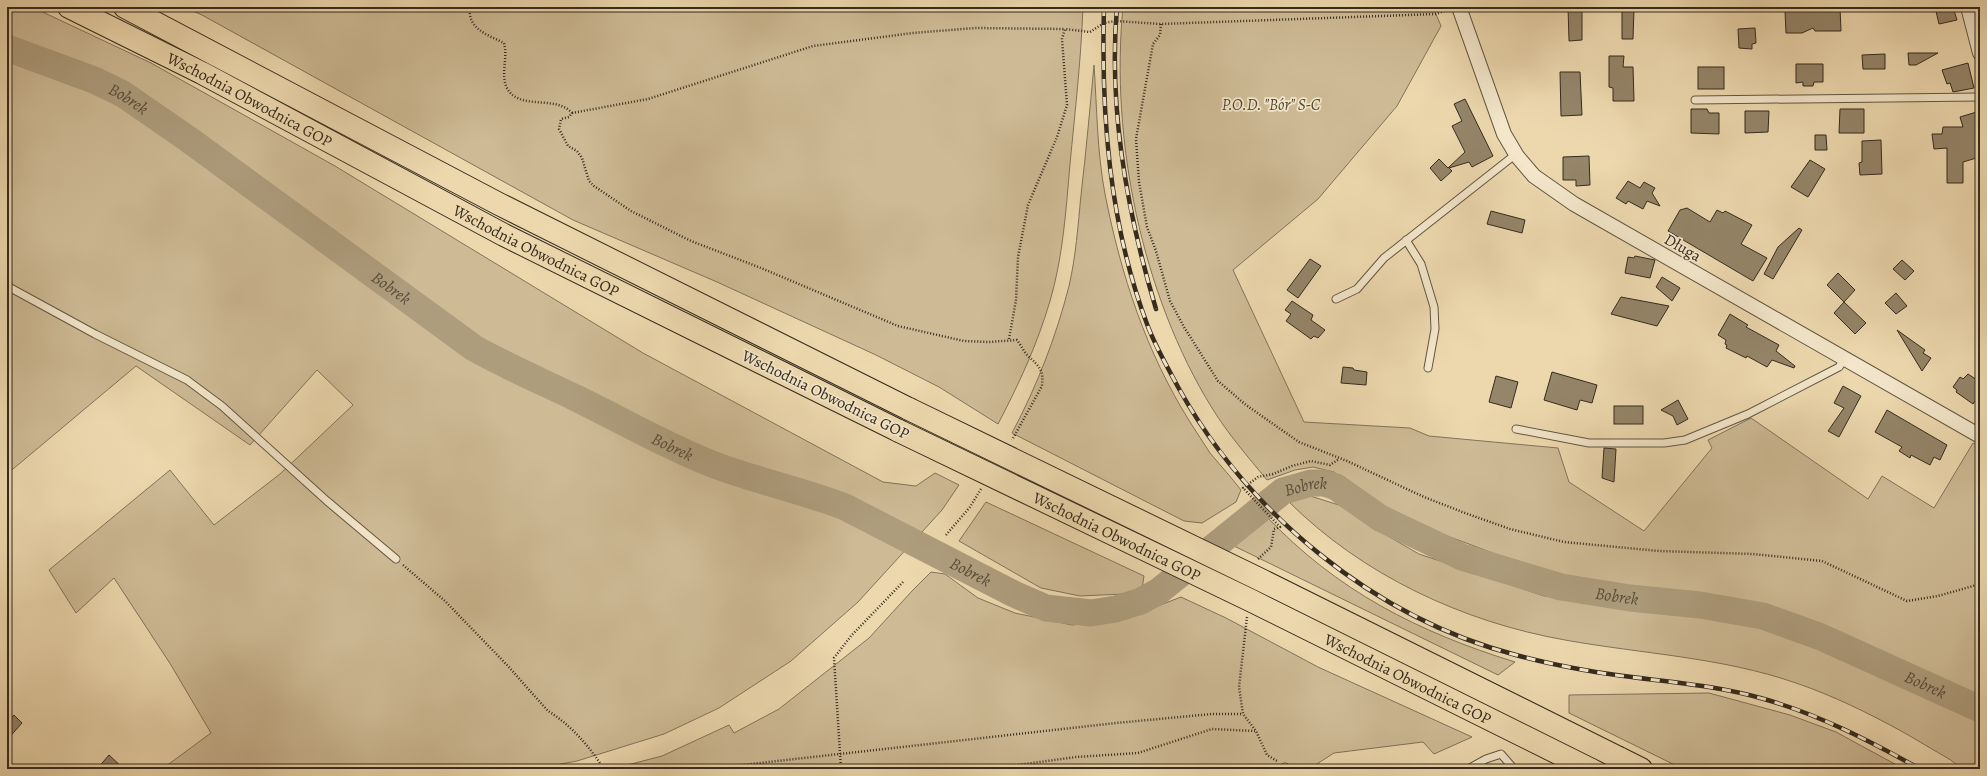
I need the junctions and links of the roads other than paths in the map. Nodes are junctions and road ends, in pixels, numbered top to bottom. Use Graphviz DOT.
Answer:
graph roads {
  1 [pos="69,7"];
  2 [pos="125,7"];
  3 [pos="1968,7"];
  4 [pos="1455,8"];
  5 [pos="1980,53"];
  6 [pos="1980,97"];
  7 [pos="1695,100"];
  8 [pos="1516,154"];
  9 [pos="1406,240"];
  10 [pos="7,286"];
  11 [pos="1336,299"];
  12 [pos="1845,358"];
  13 [pos="1428,368"];
  14 [pos="1516,429"];
  15 [pos="1980,436"];
  16 [pos="396,559"];
  17 [pos="1468,769"];
  18 [pos="1514,769"];
  19 [pos="1590,769"];
  20 [pos="1641,769"];
  1 -- 19 [label="highway, Wschodnia Obwodnica GOP, bridge"];
  2 -- 20 [label="highway, Wschodnia Obwodnica GOP, bridge"];
  3 -- 5 [label="street"];
  4 -- 8 [label="street, Długa"];
  6 -- 7 [label="lane"];
  8 -- 9 [label="lane"];
  8 -- 12 [label="street, Długa"];
  9 -- 11 [label="lane"];
  9 -- 13 [label="lane"];
  10 -- 16 [label="lane"];
  12 -- 14 [label="lane"];
  12 -- 15 [label="street, Długa"];
  17 -- 18 [label="lane"];
}
